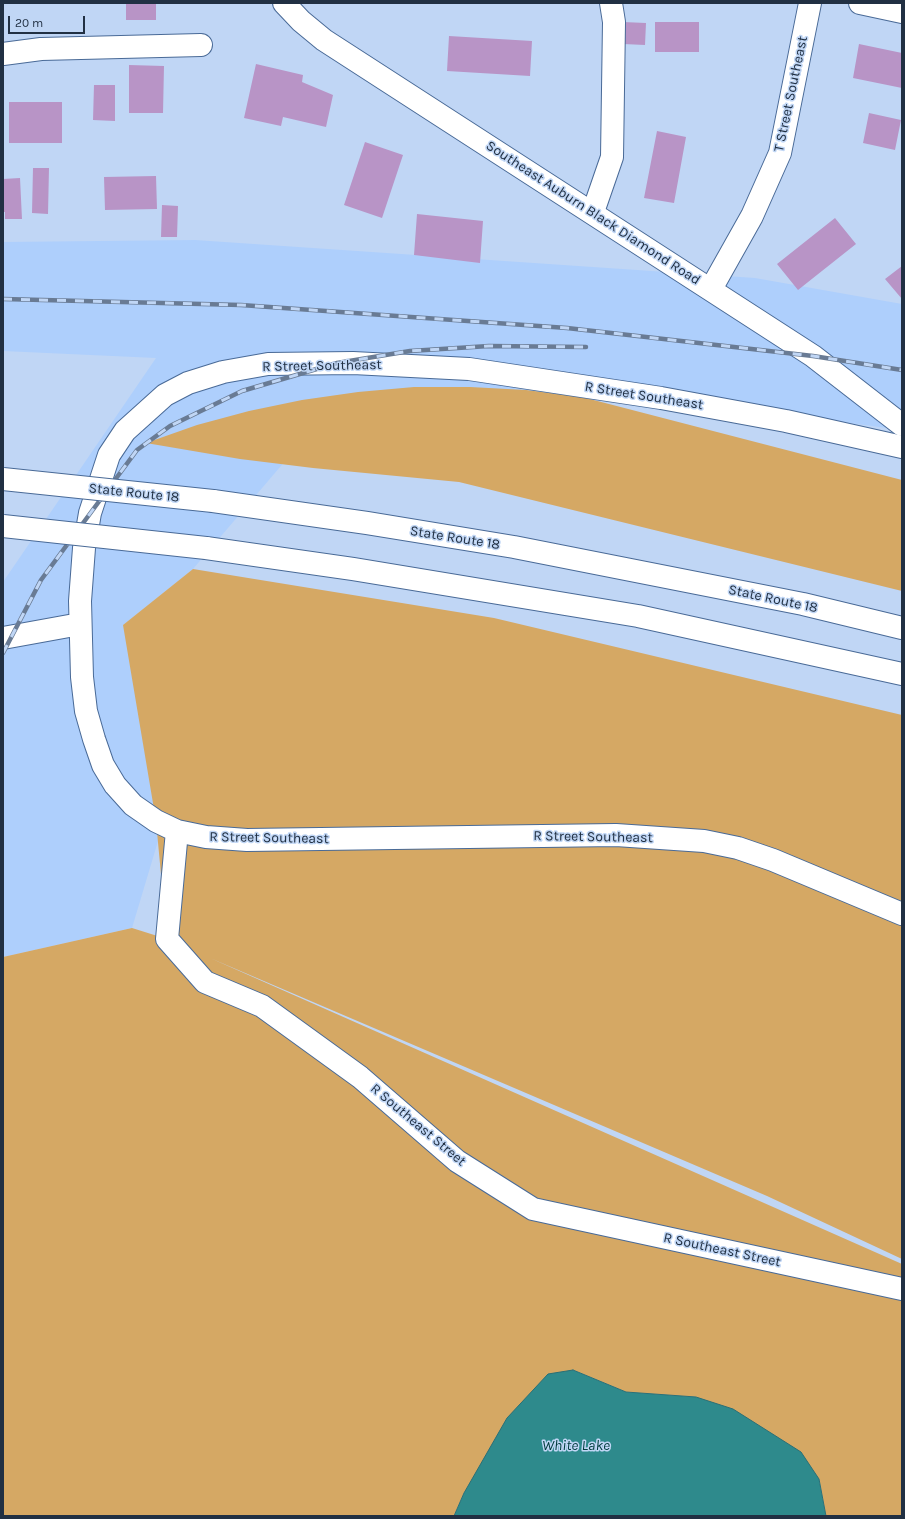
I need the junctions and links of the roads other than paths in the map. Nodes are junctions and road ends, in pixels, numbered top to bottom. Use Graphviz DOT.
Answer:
graph roads {
  1 [pos="284,3"];
  2 [pos="611,3"];
  3 [pos="810,3"];
  4 [pos="860,3"];
  5 [pos="902,12"];
  6 [pos="201,45"];
  7 [pos="3,54"];
  8 [pos="593,212"];
  9 [pos="711,289"];
  10 [pos="902,425"];
  11 [pos="902,447"];
  12 [pos="3,478"];
  13 [pos="3,526"];
  14 [pos="80,624"];
  15 [pos="902,628"];
  16 [pos="3,638"];
  17 [pos="902,674"];
  18 [pos="177,831"];
  19 [pos="902,914"];
  20 [pos="902,1289"];
  1 -- 8 [label="main road, Southeast Auburn Black Diamond Road"];
  2 -- 8 [label="main road"];
  3 -- 9 [label="main road, T Street Southeast"];
  4 -- 5 [label="main road"];
  6 -- 7 [label="main road"];
  8 -- 9 [label="main road, Southeast Auburn Black Diamond Road"];
  9 -- 10 [label="main road, Southeast Auburn Black Diamond Road"];
  11 -- 14 [label="main road, R Street Southeast"];
  12 -- 15 [label="main road, State Route 18, bridge"];
  13 -- 17 [label="main road, bridge"];
  14 -- 16 [label="main road"];
  14 -- 18 [label="main road, R Street Southeast"];
  18 -- 19 [label="main road, R Street Southeast"];
  18 -- 20 [label="main road, R Southeast Street"];
}
